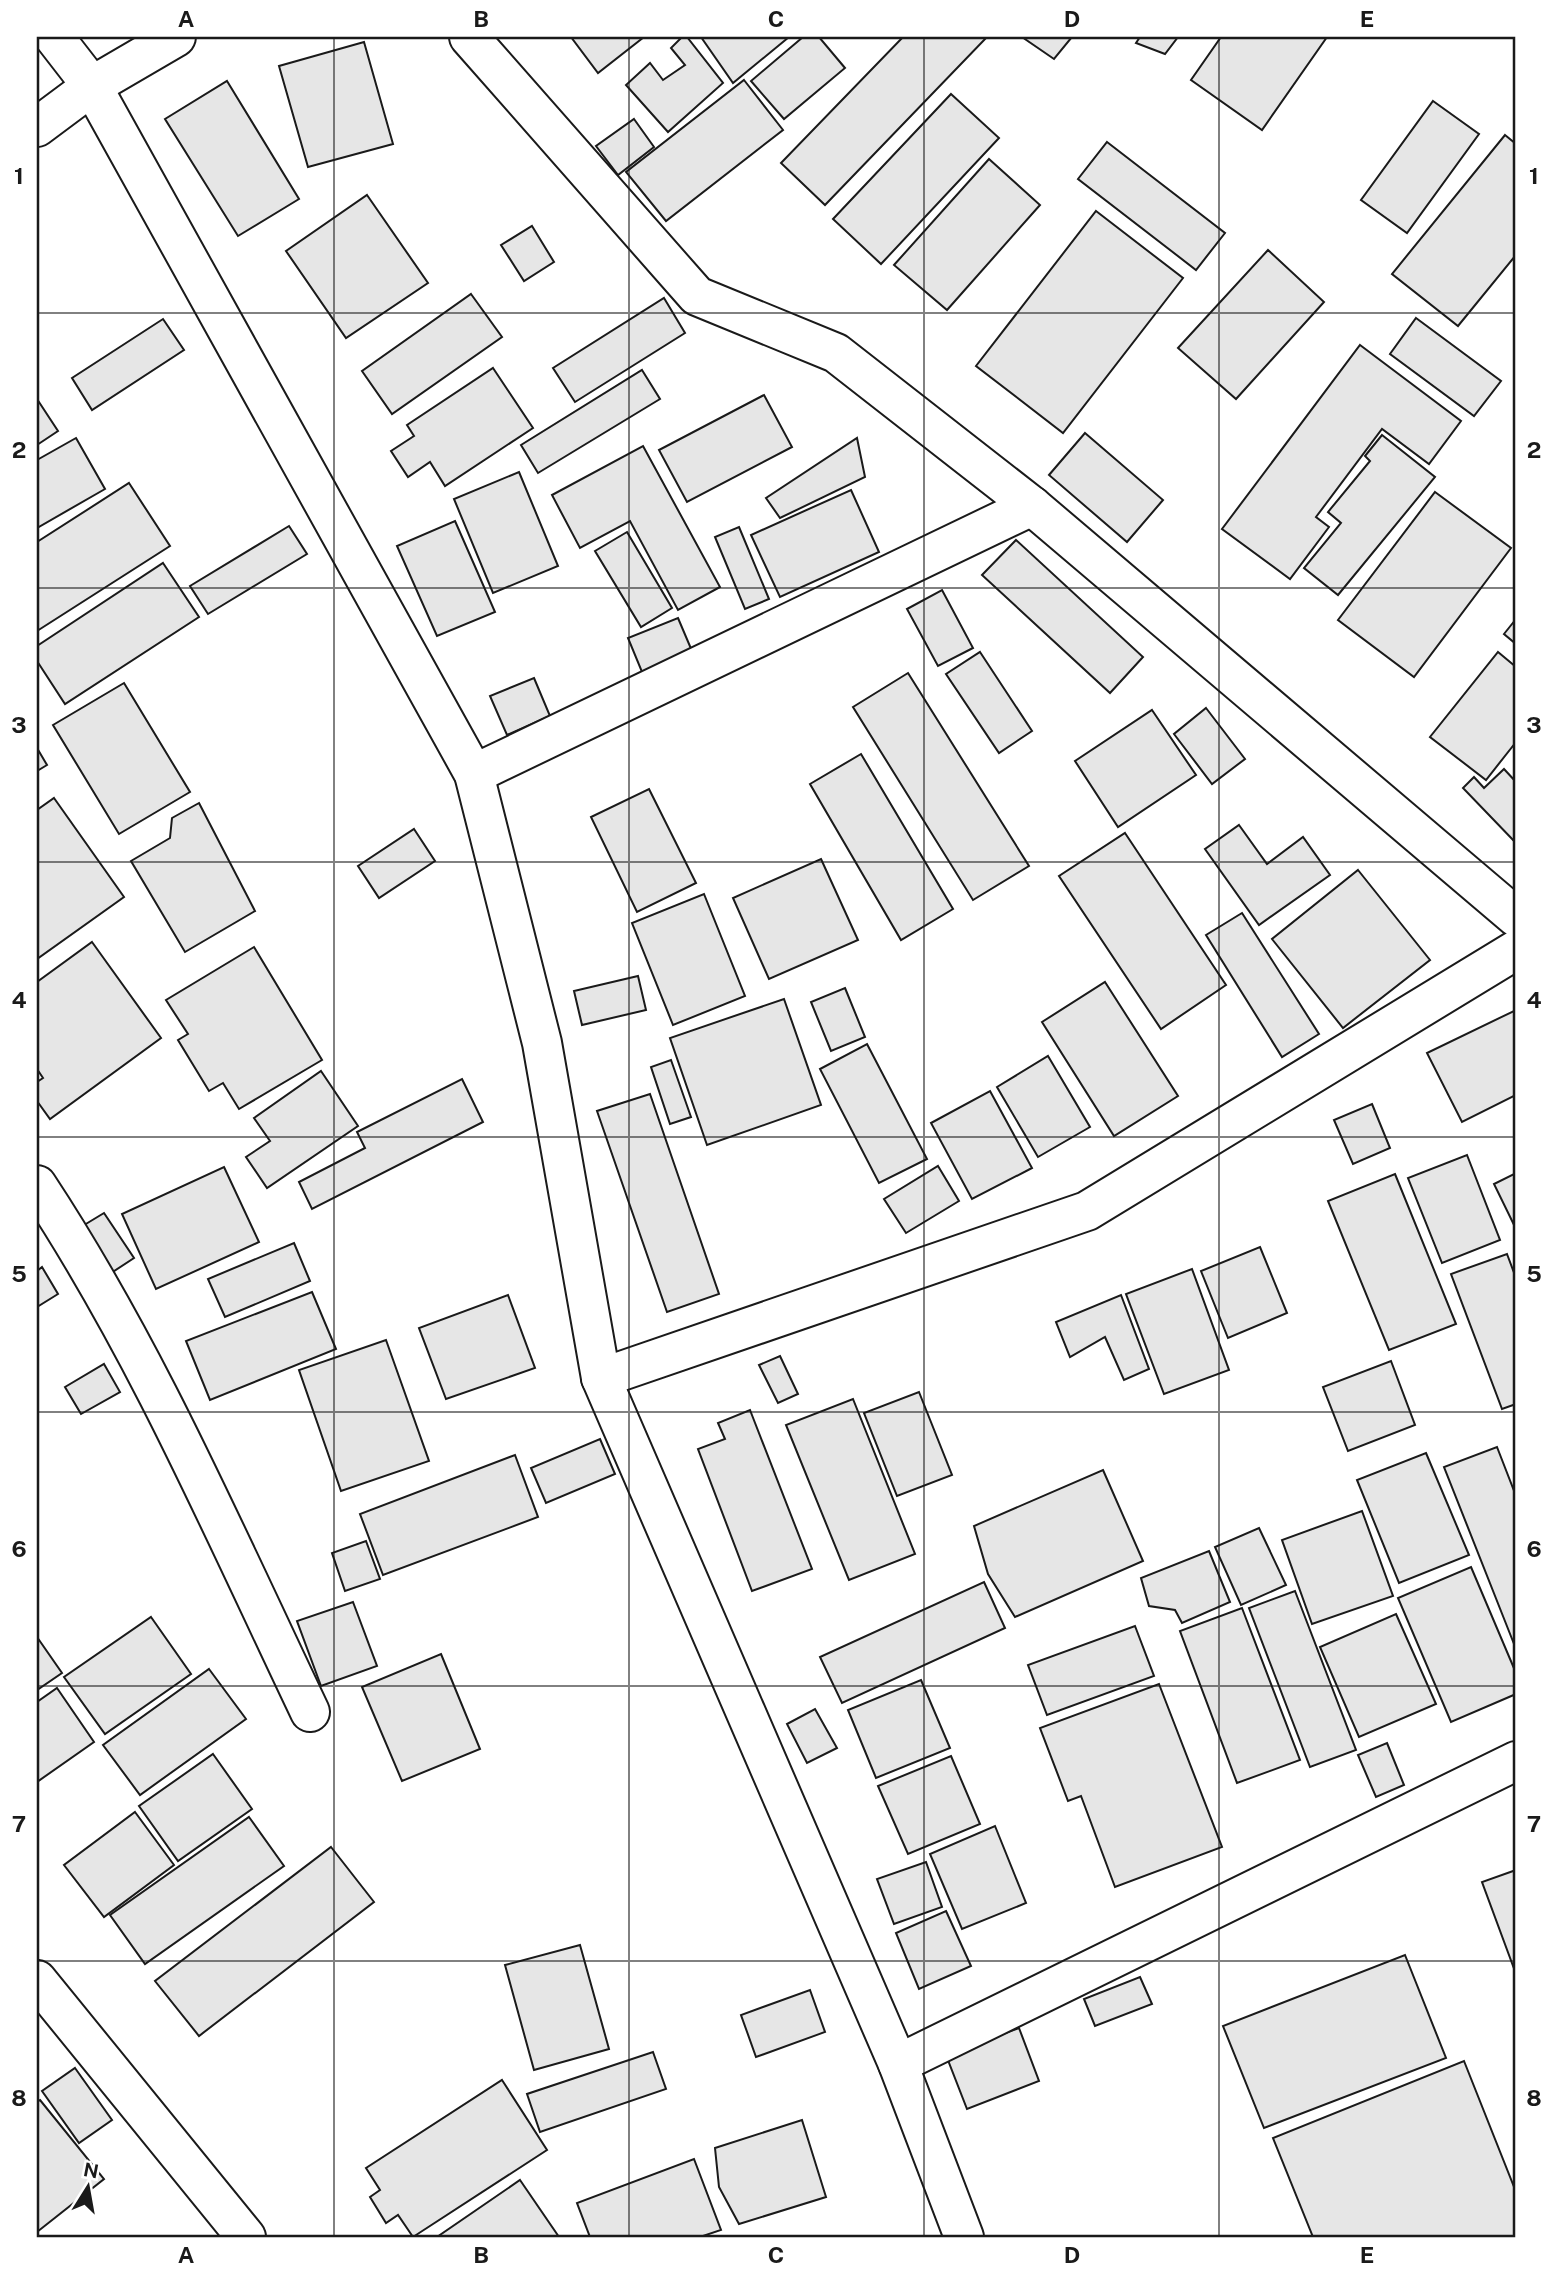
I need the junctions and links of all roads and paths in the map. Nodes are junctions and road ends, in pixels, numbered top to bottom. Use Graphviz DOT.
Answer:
graph roads {
  1 [pos="54,37"];
  2 [pos="176,37"];
  3 [pos="469,37"];
  4 [pos="92,86"];
  5 [pos="37,127"];
  6 [pos="1032,506"];
  7 [pos="474,774"];
  8 [pos="1516,917"];
  9 [pos="1516,950"];
  10 [pos="37,1185"];
  11 [pos="601,1378"];
  12 [pos="310,1712"];
  13 [pos="1516,1761"];
  14 [pos="37,1980"];
  15 [pos="898,2064"];
  16 [pos="246,2237"];
  17 [pos="964,2237"];
  1 -- 4 [label="street"];
  2 -- 4 [label="street"];
  3 -- 6 [label="street"];
  4 -- 5 [label="street"];
  4 -- 7 [label="street"];
  6 -- 7 [label="street"];
  6 -- 8 [label="street"];
  7 -- 11 [label="street"];
  9 -- 11 [label="street"];
  10 -- 12 [label="street"];
  11 -- 15 [label="street"];
  13 -- 15 [label="street"];
  14 -- 16 [label="street"];
  15 -- 17 [label="street"];
}
